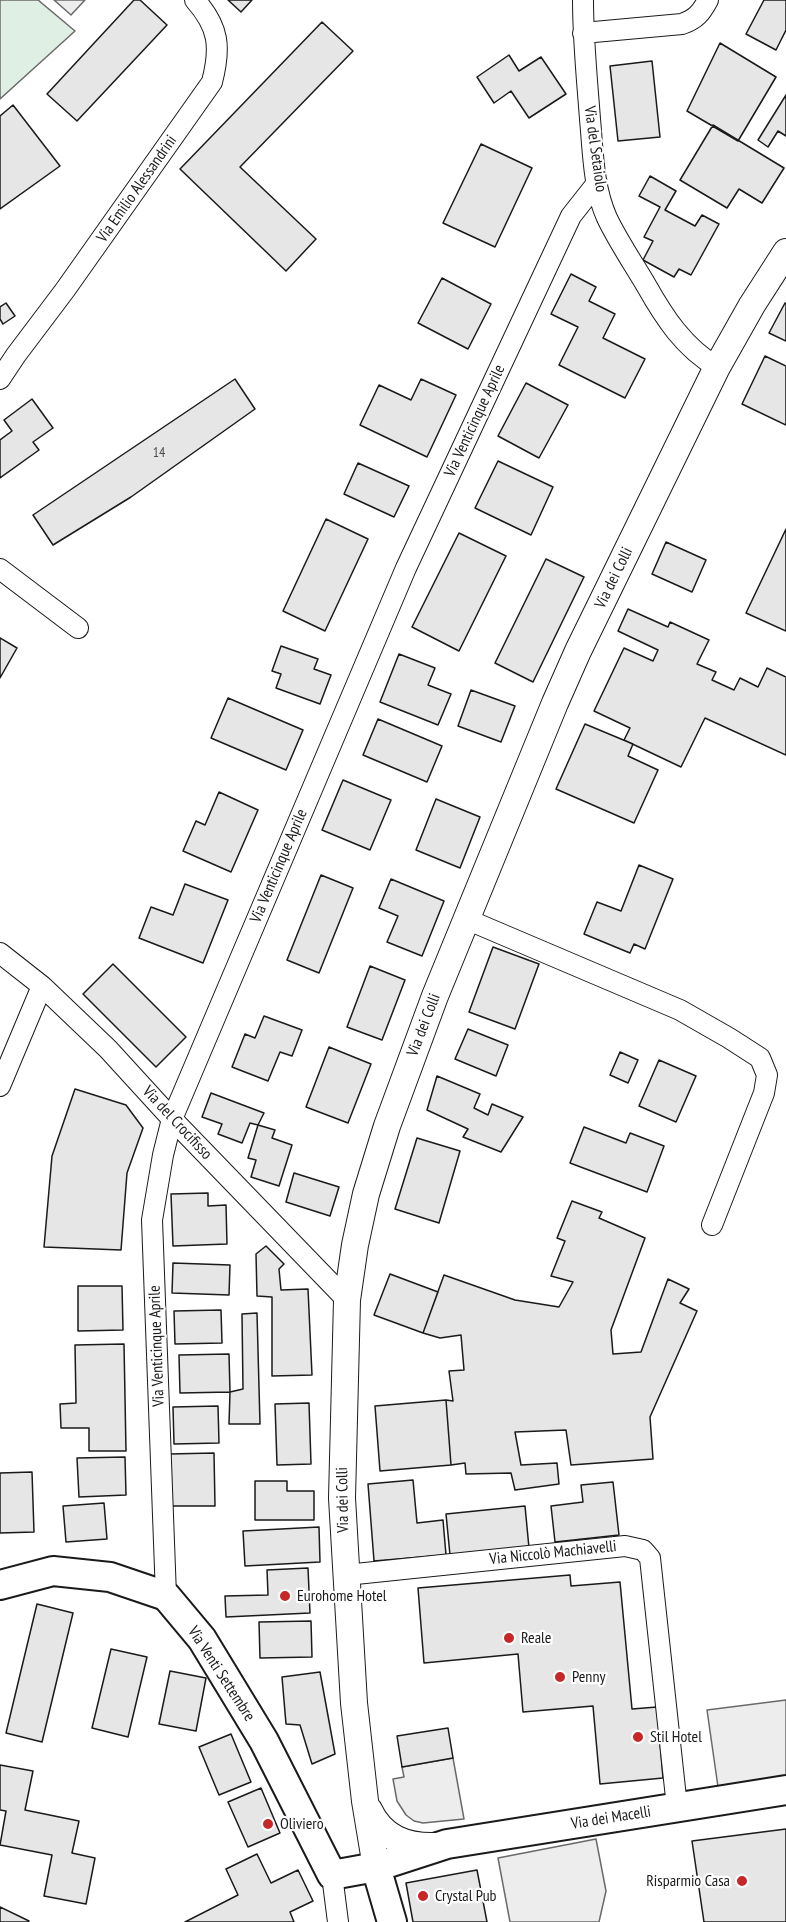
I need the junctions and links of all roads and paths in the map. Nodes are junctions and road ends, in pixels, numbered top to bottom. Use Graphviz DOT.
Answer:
graph roads {
  1 [pos="195,0"];
  2 [pos="583,0"];
  3 [pos="708,0"];
  4 [pos="583,33"];
  5 [pos="597,183"];
  6 [pos="786,252"];
  7 [pos="717,367"];
  8 [pos="2,372"];
  9 [pos="0,569"];
  10 [pos="78,628"];
  11 [pos="466,919"];
  12 [pos="0,953"];
  13 [pos="42,986"];
  14 [pos="0,1086"];
  15 [pos="172,1119"];
  16 [pos="712,1225"];
  17 [pos="347,1300"];
  18 [pos="346,1575"];
  19 [pos="0,1585"];
  20 [pos="166,1596"];
  21 [pos="786,1790"];
  22 [pos="364,1801"];
  23 [pos="677,1807"];
  24 [pos="437,1846"];
  25 [pos="376,1867"];
  26 [pos="332,1875"];
  27 [pos="338,1922"];
  28 [pos="392,1922"];
  1 -- 8 [label="street, Via Emilio Alessandrini"];
  2 -- 4 [label="street, Via del Setaiolo"];
  3 -- 4 [label="street"];
  4 -- 5 [label="street, Via del Setaiolo"];
  5 -- 7 [label="street, Via del Setaiolo"];
  5 -- 15 [label="street, Via Venticinque Aprile"];
  6 -- 7 [label="street, Via dei Colli"];
  7 -- 11 [label="street, Via dei Colli"];
  9 -- 10 [label="street"];
  11 -- 16 [label="street"];
  11 -- 17 [label="street, Via dei Colli"];
  12 -- 13 [label="street, Via del Crocifisso"];
  13 -- 14 [label="street"];
  13 -- 15 [label="street, Via del Crocifisso"];
  15 -- 17 [label="street, Via del Crocifisso"];
  15 -- 20 [label="street, Via Venticinque Aprile"];
  17 -- 18 [label="street, Via dei Colli"];
  18 -- 22 [label="street, Via dei Colli"];
  18 -- 23 [label="street, Via Niccolò Machiavelli"];
  19 -- 20 [label="main road"];
  20 -- 26 [label="main road, Via Venti Settembre"];
  21 -- 23 [label="main road, Via dei Macelli"];
  22 -- 24 [label="street, Via dei Macelli"];
  22 -- 25 [label="street, Via dei Colli"];
  23 -- 24 [label="main road, Via dei Macelli"];
  24 -- 25 [label="main road, Via dei Macelli"];
  25 -- 26 [label="main road, Via dei Macelli"];
  25 -- 28 [label="main road"];
  26 -- 27 [label="street"];
}
